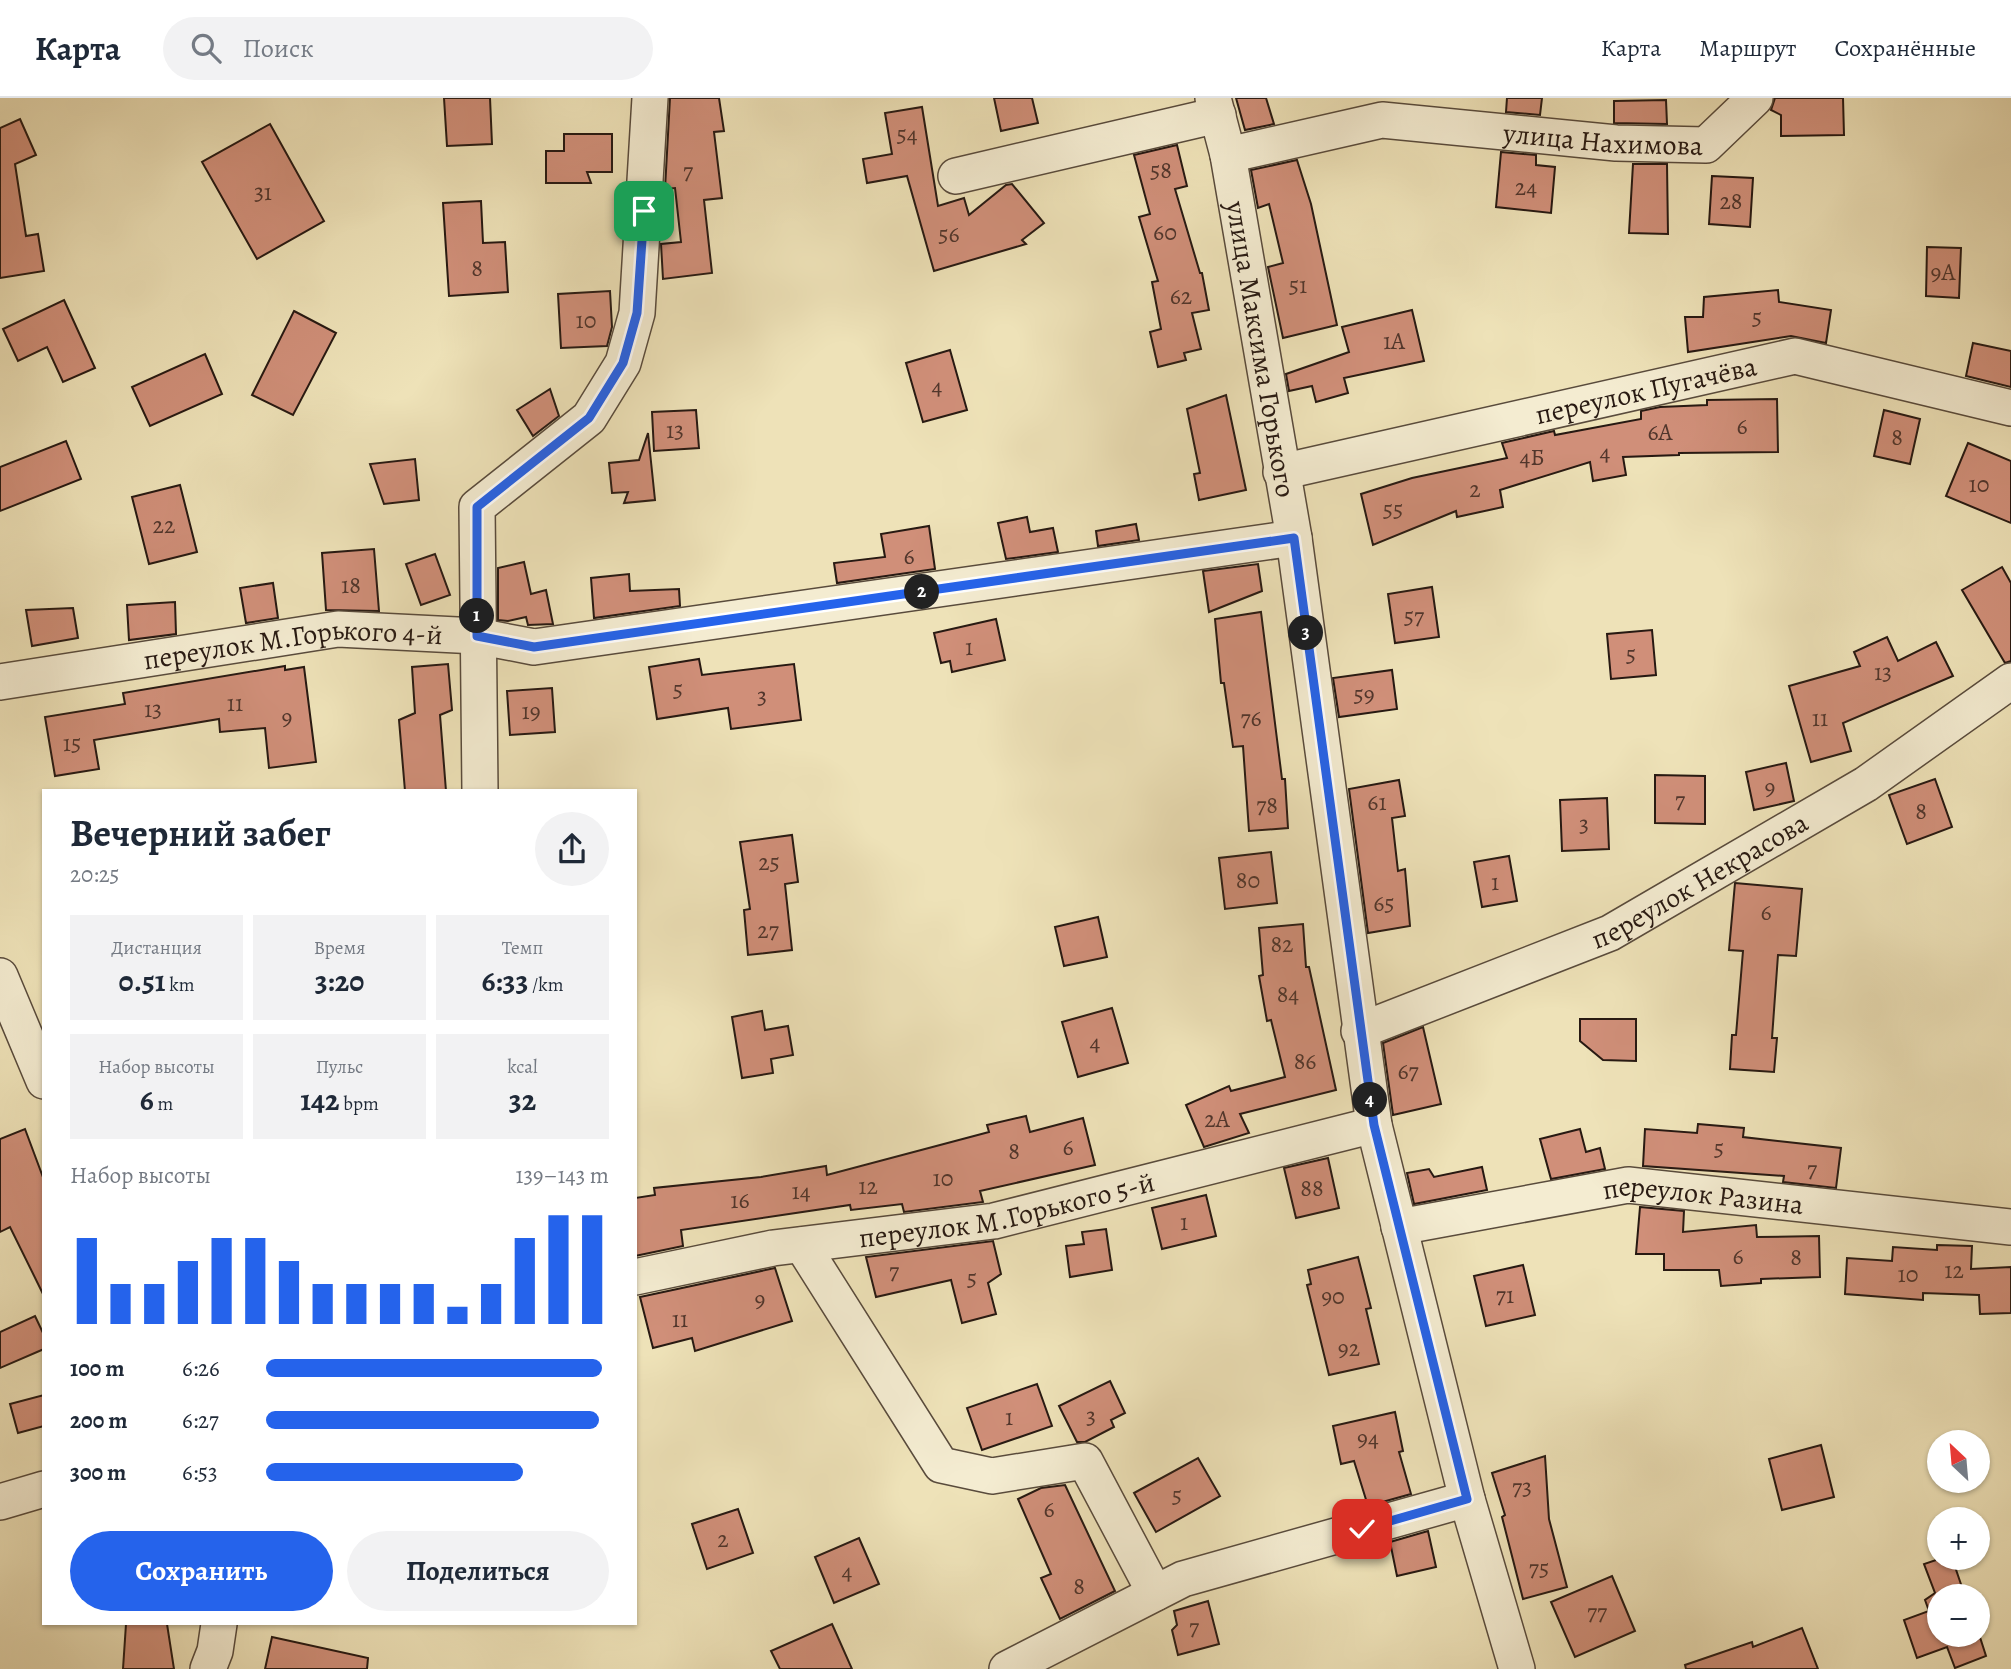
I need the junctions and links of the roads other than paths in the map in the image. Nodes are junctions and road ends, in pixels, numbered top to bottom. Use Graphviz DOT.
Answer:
graph roads {
  1 [pos="650,98"];
  2 [pos="1755,98"];
  3 [pos="1215,107"];
  4 [pos="1227,155"];
  5 [pos="956,176"];
  6 [pos="2011,408"];
  7 [pos="1282,472"];
  8 [pos="1294,538"];
  9 [pos="477,636"];
  10 [pos="2011,681"];
  11 [pos="0,682"];
  12 [pos="480,789"];
  13 [pos="0,976"];
  14 [pos="1359,1031"];
  15 [pos="42,1076"];
  16 [pos="1374,1125"];
  17 [pos="1399,1227"];
  18 [pos="2011,1227"];
  19 [pos="802,1245"];
  20 [pos="637,1277"];
  21 [pos="42,1490"];
  22 [pos="1467,1499"];
  23 [pos="0,1502"];
  24 [pos="1156,1593"];
  25 [pos="219,1625"];
  26 [pos="208,1669"];
  27 [pos="1007,1669"];
  28 [pos="1517,1669"];
  1 -- 9 [label="street"];
  2 -- 4 [label="street, улица Нахимова"];
  3 -- 4 [label="street, улица Максима Горького"];
  3 -- 5 [label="street"];
  4 -- 7 [label="street, улица Максима Горького"];
  6 -- 7 [label="street, переулок Пугачёва"];
  7 -- 8 [label="street, улица Максима Горького"];
  8 -- 9 [label="street, переулок М.Горького 4-й"];
  8 -- 14 [label="street, улица Максима Горького"];
  9 -- 11 [label="street, переулок М.Горького 4-й"];
  9 -- 12 [label="street"];
  10 -- 14 [label="street, переулок Некрасова"];
  13 -- 15 [label="street"];
  14 -- 16 [label="street, улица Максима Горького"];
  16 -- 17 [label="street, улица Максима Горького"];
  16 -- 19 [label="street, переулок М.Горького 5-й"];
  17 -- 18 [label="street, переулок Разина"];
  17 -- 22 [label="street, улица Максима Горького"];
  19 -- 20 [label="street, переулок М.Горького 5-й"];
  19 -- 24 [label="street"];
  21 -- 23 [label="street"];
  22 -- 24 [label="street"];
  22 -- 28 [label="street, улица Максима Горького"];
  24 -- 27 [label="street"];
  25 -- 26 [label="street"];
}
